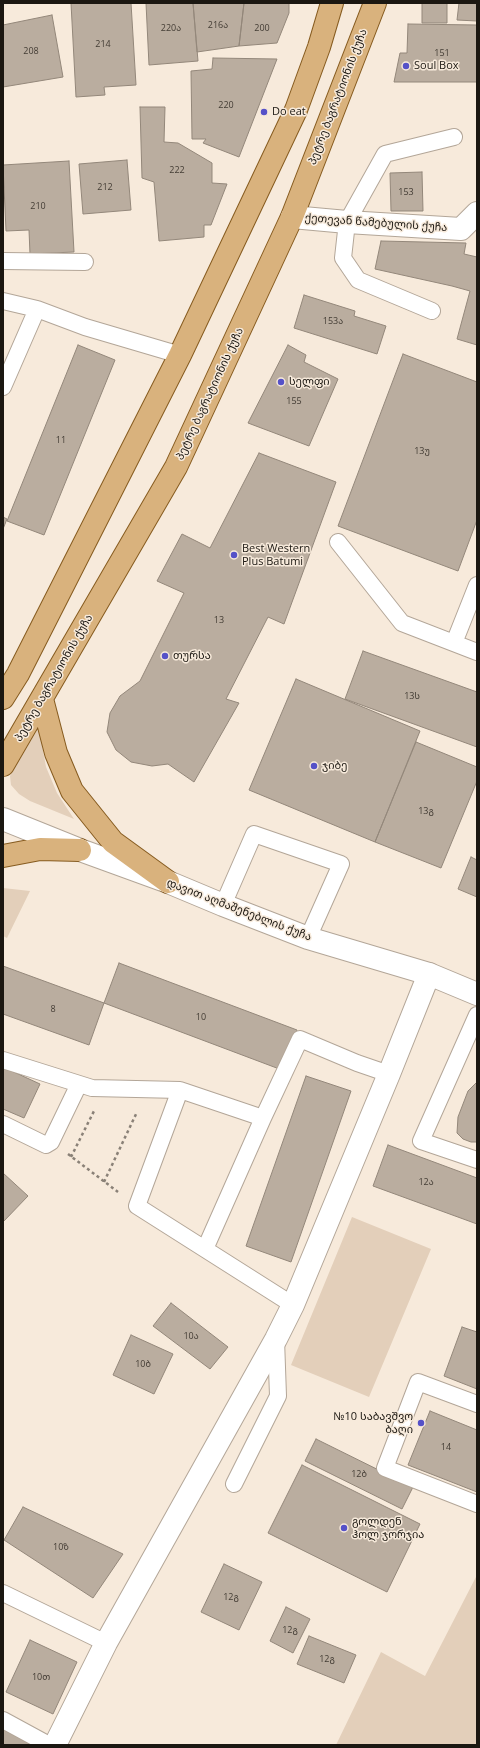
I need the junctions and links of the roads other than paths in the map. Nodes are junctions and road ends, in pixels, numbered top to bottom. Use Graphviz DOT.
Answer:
graph roads {
  1 [pos="332,3"];
  2 [pos="375,3"];
  3 [pos="454,137"];
  4 [pos="477,213"];
  5 [pos="292,217"];
  6 [pos="347,222"];
  7 [pos="3,261"];
  8 [pos="85,262"];
  9 [pos="3,301"];
  10 [pos="37,309"];
  11 [pos="432,311"];
  12 [pos="180,355"];
  13 [pos="3,387"];
  14 [pos="338,542"];
  15 [pos="477,585"];
  16 [pos="454,643"];
  17 [pos="477,652"];
  18 [pos="6,692"];
  19 [pos="42,700"];
  20 [pos="3,765"];
  21 [pos="3,818"];
  22 [pos="80,850"];
  23 [pos="3,856"];
  24 [pos="168,882"];
  25 [pos="223,906"];
  26 [pos="308,938"];
  27 [pos="429,974"];
  28 [pos="477,994"];
  29 [pos="477,1015"];
  30 [pos="3,1060"];
  31 [pos="389,1074"];
  32 [pos="79,1084"];
  33 [pos="180,1090"];
  34 [pos="263,1118"];
  35 [pos="3,1124"];
  36 [pos="477,1160"];
  37 [pos="205,1249"];
  38 [pos="293,1305"];
  39 [pos="276,1339"];
  40 [pos="477,1404"];
  41 [pos="234,1484"];
  42 [pos="477,1504"];
  43 [pos="3,1593"];
  44 [pos="106,1643"];
  45 [pos="3,1720"];
  46 [pos="49,1745"];
  47 [pos="55,1745"];
  1 -- 12 [label="main road"];
  2 -- 5 [label="main road, პეტრე ბაგრატიონის ქუჩა"];
  3 -- 6 [label="lane"];
  4 -- 6 [label="street, ქეთევან წამებულის ქუჩა"];
  5 -- 6 [label="street, ქეთევან წამებულის ქუჩა"];
  5 -- 19 [label="main road, პეტრე ბაგრატიონის ქუჩა"];
  6 -- 11 [label="lane"];
  7 -- 8 [label="lane"];
  9 -- 10 [label="lane"];
  10 -- 12 [label="lane"];
  10 -- 13 [label="lane"];
  12 -- 18 [label="main road"];
  14 -- 16 [label="lane"];
  15 -- 16 [label="lane"];
  16 -- 17 [label="lane"];
  19 -- 20 [label="main road, პეტრე ბაგრატიონის ქუჩა"];
  19 -- 24 [label="main road"];
  21 -- 22 [label="street, დავით აღმაშენებლის ქუჩა"];
  22 -- 23 [label="main road"];
  22 -- 24 [label="street, დავით აღმაშენებლის ქუჩა"];
  24 -- 25 [label="street, დავით აღმაშენებლის ქუჩა"];
  25 -- 26 [label="street, დავით აღმაშენებლის ქუჩა"];
  25 -- 26 [label="lane"];
  26 -- 27 [label="street, დავით აღმაშენებლის ქუჩა"];
  27 -- 28 [label="street, დავით აღმაშენებლის ქუჩა"];
  27 -- 31 [label="street"];
  29 -- 36 [label="lane"];
  30 -- 32 [label="lane"];
  31 -- 34 [label="lane"];
  31 -- 38 [label="street"];
  32 -- 33 [label="lane"];
  32 -- 35 [label="lane"];
  33 -- 34 [label="lane"];
  33 -- 37 [label="lane"];
  34 -- 37 [label="lane"];
  37 -- 38 [label="lane"];
  38 -- 39 [label="street"];
  39 -- 41 [label="lane"];
  39 -- 44 [label="street"];
  40 -- 42 [label="lane"];
  43 -- 44 [label="lane"];
  44 -- 47 [label="street"];
  45 -- 46 [label="lane"];
}
